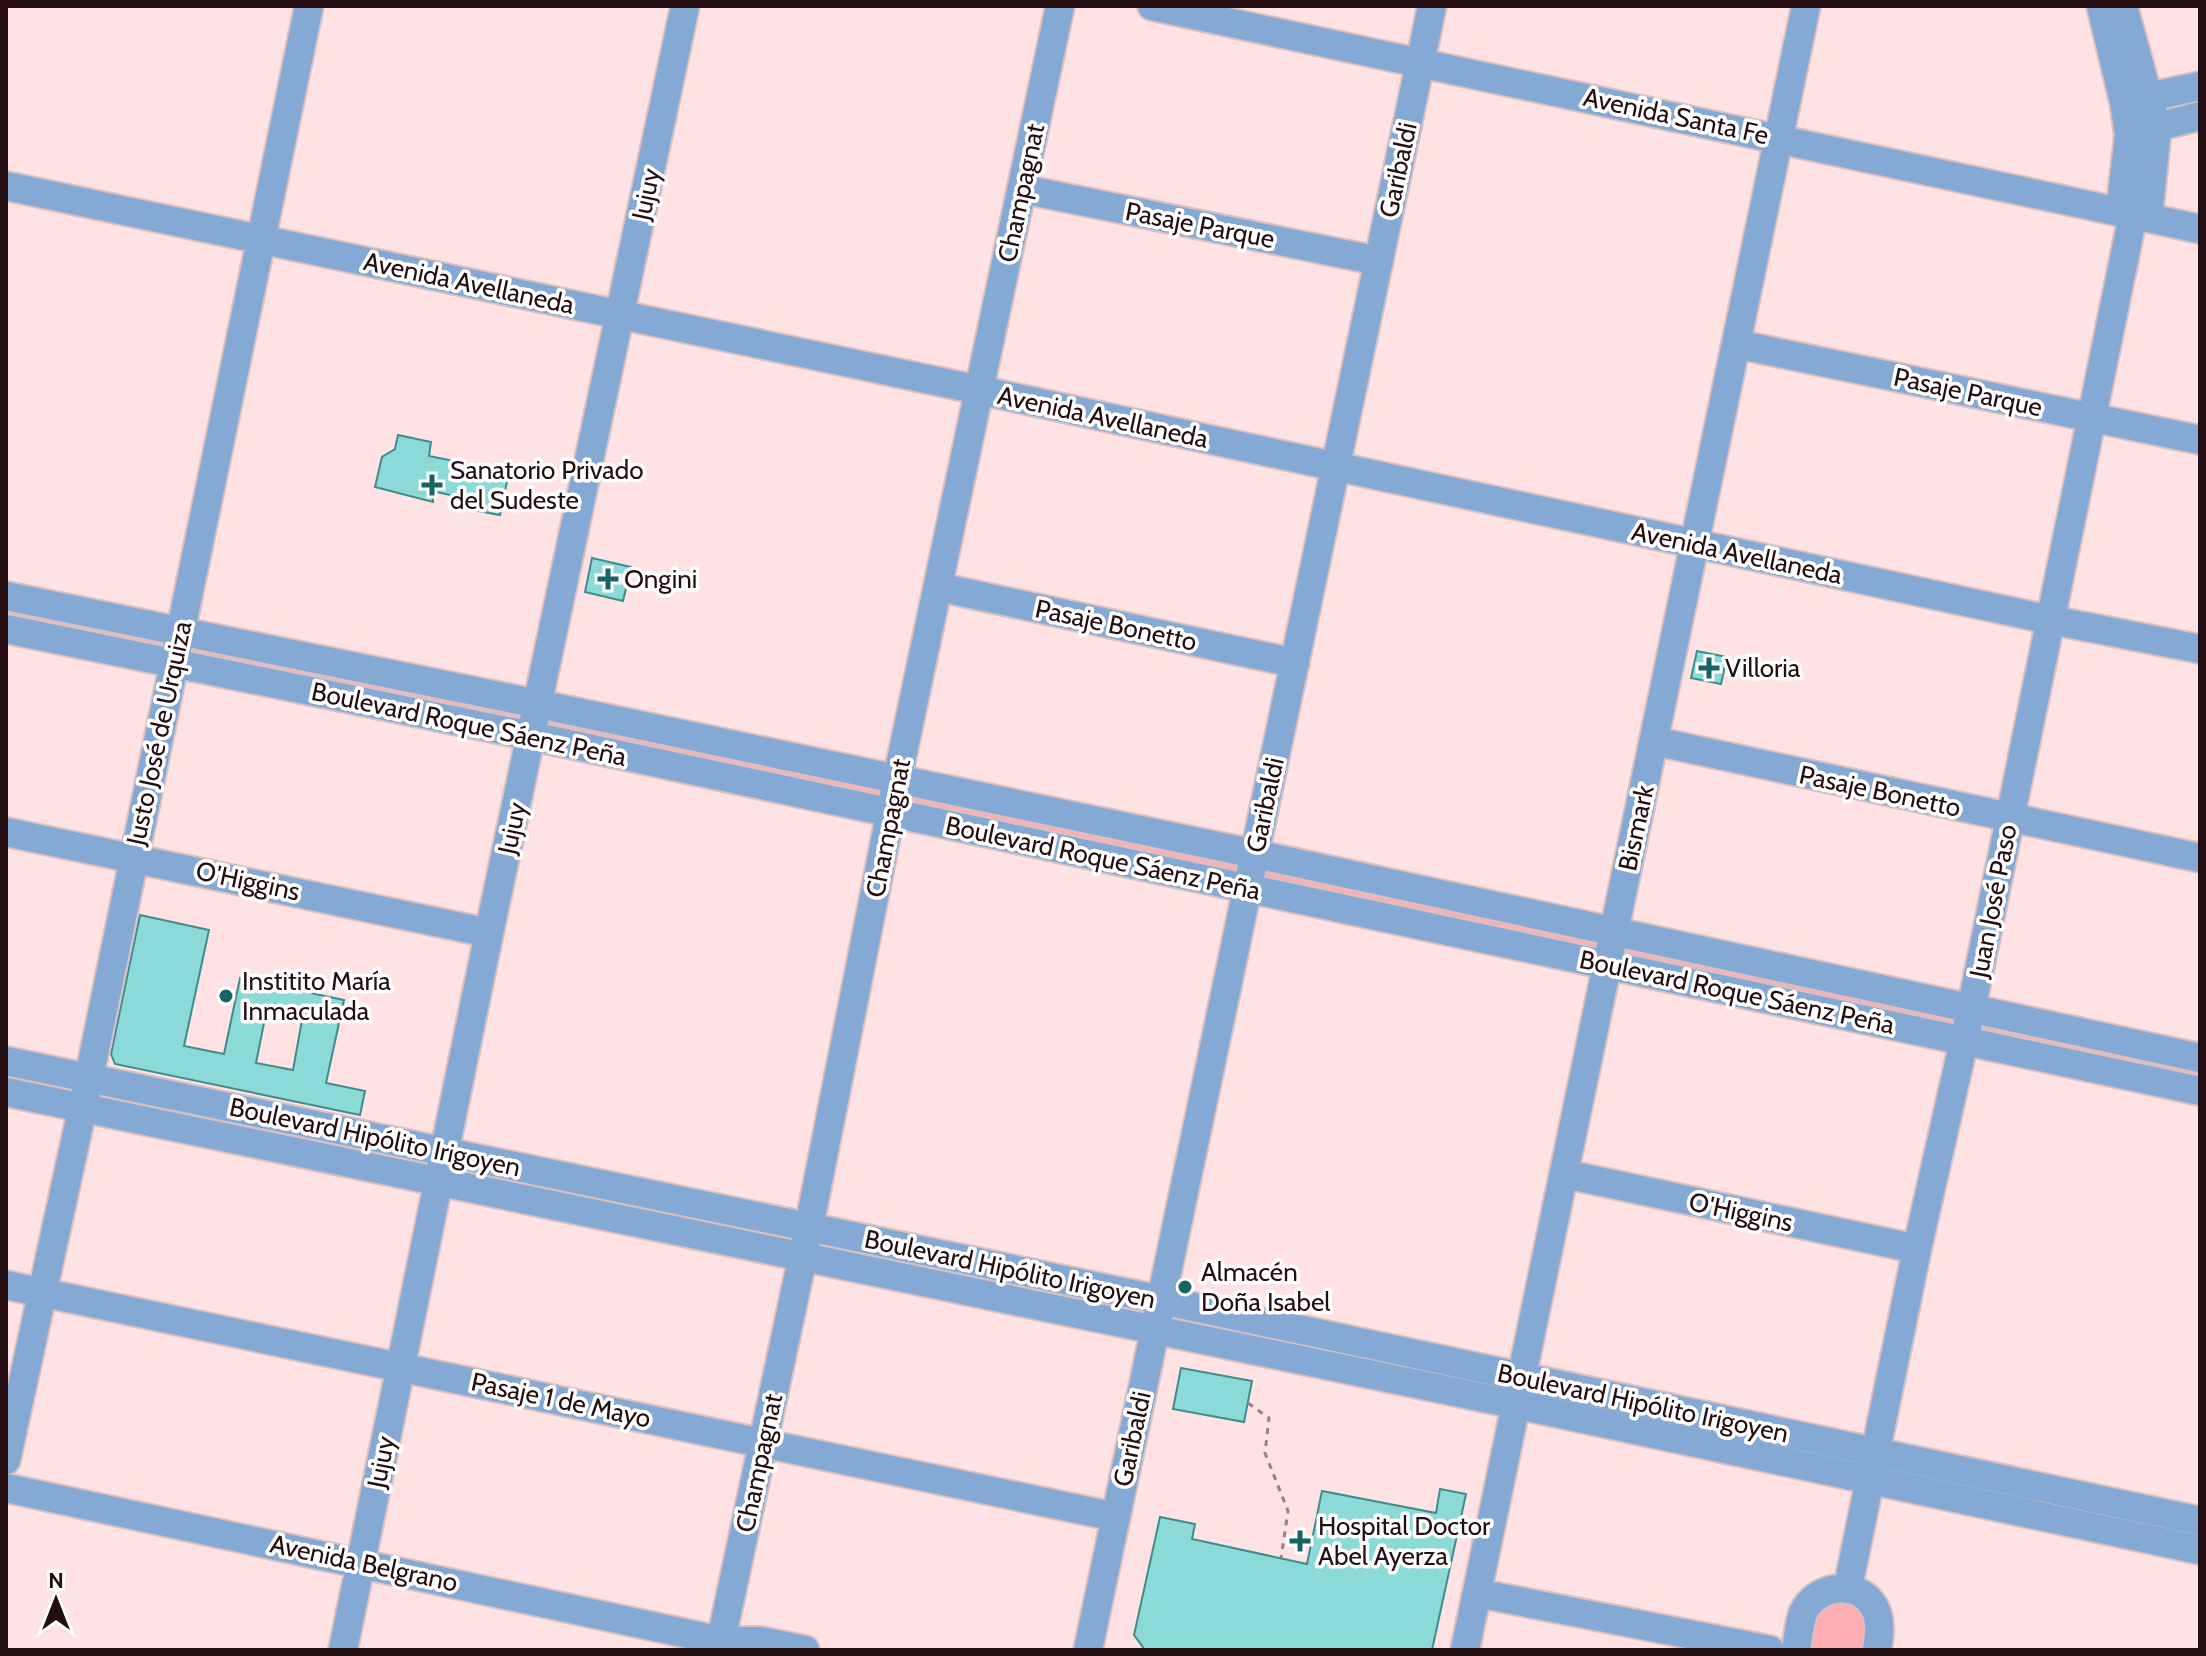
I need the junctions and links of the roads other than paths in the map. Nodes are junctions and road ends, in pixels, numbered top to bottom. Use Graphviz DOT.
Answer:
graph roads {
  1 [pos="309,6"];
  2 [pos="685,6"];
  3 [pos="1060,6"];
  4 [pos="1152,6"];
  5 [pos="1432,6"];
  6 [pos="1806,6"];
  7 [pos="2101,6"];
  8 [pos="2123,6"];
  9 [pos="1420,61"];
  10 [pos="2200,86"];
  11 [pos="2137,100"];
  12 [pos="2200,116"];
  13 [pos="2157,129"];
  14 [pos="2129,132"];
  15 [pos="1779,138"];
  16 [pos="6,186"];
  17 [pos="1022,189"];
  18 [pos="2134,215"];
  19 [pos="2200,229"];
  20 [pos="263,240"];
  21 [pos="1379,261"];
  22 [pos="621,315"];
  23 [pos="1736,344"];
  24 [pos="979,390"];
  25 [pos="2091,418"];
  26 [pos="2200,440"];
  27 [pos="1335,468"];
  28 [pos="1695,544"];
  29 [pos="938,587"];
  30 [pos="6,596"];
  31 [pos="2051,620"];
  32 [pos="6,629"];
  33 [pos="180,633"];
  34 [pos="2200,649"];
  35 [pos="174,663"];
  36 [pos="1295,663"];
  37 [pos="538,704"];
  38 [pos="531,736"];
  39 [pos="1654,741"];
  40 [pos="897,780"];
  41 [pos="891,813"];
  42 [pos="2009,819"];
  43 [pos="6,832"];
  44 [pos="1255,854"];
  45 [pos="133,857"];
  46 [pos="2200,858"];
  47 [pos="1248,888"];
  48 [pos="489,933"];
  49 [pos="1615,933"];
  50 [pos="1609,964"];
  51 [pos="1971,1010"];
  52 [pos="1963,1040"];
  53 [pos="2200,1058"];
  54 [pos="6,1061"];
  55 [pos="89,1078"];
  56 [pos="2200,1091"];
  57 [pos="6,1092"];
  58 [pos="82,1108"];
  59 [pos="445,1152"];
  60 [pos="1565,1174"];
  61 [pos="439,1182"];
  62 [pos="809,1227"];
  63 [pos="1917,1249"];
  64 [pos="803,1258"];
  65 [pos="6,1285"];
  66 [pos="42,1292"];
  67 [pos="1161,1300"];
  68 [pos="1155,1330"];
  69 [pos="400,1366"];
  70 [pos="1517,1390"];
  71 [pos="762,1443"];
  72 [pos="6,1460"];
  73 [pos="1873,1466"];
  74 [pos="6,1488"];
  75 [pos="1116,1517"];
  76 [pos="2200,1521"];
  77 [pos="2200,1550"];
  78 [pos="362,1562"];
  79 [pos="1848,1587"];
  80 [pos="1477,1593"];
  81 [pos="726,1647"];
  82 [pos="343,1650"];
  83 [pos="805,1650"];
  84 [pos="1088,1650"];
  85 [pos="1465,1650"];
  86 [pos="1770,1650"];
  87 [pos="1796,1650"];
  88 [pos="1877,1650"];
  1 -- 20 [label="street, Justo José de Urquiza"];
  2 -- 22 [label="street, Jujuy"];
  3 -- 17 [label="street, Champagnat"];
  4 -- 9 [label="street, Avenida Santa Fe"];
  5 -- 9 [label="street, Garibaldi"];
  6 -- 15 [label="street, Bismark"];
  7 -- 11 [label="street, Juan José Paso"];
  8 -- 11 [label="street, Juan José Paso"];
  9 -- 15 [label="street, Avenida Santa Fe"];
  9 -- 21 [label="street, Garibaldi"];
  10 -- 11 [label="street"];
  11 -- 13 [label="street, Juan José Paso"];
  11 -- 14 [label="street, Juan José Paso"];
  12 -- 13 [label="street"];
  13 -- 14 [label="street"];
  13 -- 18 [label="street, Juan José Paso"];
  14 -- 18 [label="street, Juan José Paso"];
  15 -- 18 [label="street, Avenida Santa Fe"];
  15 -- 23 [label="street, Bismark"];
  16 -- 20 [label="street, Avenida Avellaneda"];
  17 -- 21 [label="street, Pasaje Parque"];
  17 -- 24 [label="street, Champagnat"];
  18 -- 19 [label="street, Avenida Santa Fe"];
  18 -- 25 [label="street, Juan José Paso"];
  20 -- 22 [label="street, Avenida Avellaneda"];
  20 -- 33 [label="street, Justo José de Urquiza"];
  21 -- 27 [label="street, Garibaldi"];
  22 -- 24 [label="street, Avenida Avellaneda"];
  22 -- 37 [label="street, Jujuy"];
  23 -- 25 [label="street, Pasaje Parque"];
  23 -- 28 [label="street, Bismark"];
  24 -- 27 [label="street, Avenida Avellaneda"];
  24 -- 29 [label="street, Champagnat"];
  25 -- 26 [label="street, Pasaje Parque"];
  25 -- 31 [label="street, Juan José Paso"];
  27 -- 28 [label="street, Avenida Avellaneda"];
  27 -- 36 [label="street, Garibaldi"];
  28 -- 31 [label="street, Avenida Avellaneda"];
  28 -- 39 [label="street, Bismark"];
  29 -- 36 [label="street, Pasaje Bonetto"];
  29 -- 40 [label="street, Champagnat"];
  30 -- 33 [label="street, Boulevard Roque Sáenz Peña"];
  31 -- 34 [label="street, Avenida Avellaneda"];
  31 -- 42 [label="street, Juan José Paso"];
  32 -- 35 [label="street, Boulevard Roque Sáenz Peña"];
  33 -- 35 [label="street, Justo José de Urquiza"];
  33 -- 37 [label="street, Boulevard Roque Sáenz Peña"];
  35 -- 38 [label="street, Boulevard Roque Sáenz Peña"];
  35 -- 45 [label="street, Justo José de Urquiza"];
  36 -- 44 [label="street, Garibaldi"];
  37 -- 38 [label="street, Jujuy"];
  37 -- 40 [label="street, Boulevard Roque Sáenz Peña"];
  38 -- 41 [label="street, Boulevard Roque Sáenz Peña"];
  38 -- 48 [label="street, Jujuy"];
  39 -- 42 [label="street, Pasaje Bonetto"];
  39 -- 49 [label="street, Bismark"];
  40 -- 41 [label="street, Champagnat"];
  40 -- 44 [label="street, Boulevard Roque Sáenz Peña"];
  41 -- 47 [label="street, Boulevard Roque Sáenz Peña"];
  41 -- 62 [label="street, Champagnat"];
  42 -- 46 [label="street, Pasaje Bonetto"];
  42 -- 51 [label="street, Juan José Paso"];
  43 -- 45 [label="street, O'Higgins"];
  44 -- 47 [label="street, Garibaldi"];
  44 -- 49 [label="street, Boulevard Roque Sáenz Peña"];
  45 -- 48 [label="street, O'Higgins"];
  45 -- 55 [label="street, Justo José de Urquiza"];
  47 -- 50 [label="street, Boulevard Roque Sáenz Peña"];
  47 -- 67 [label="street, Garibaldi"];
  48 -- 59 [label="street, Jujuy"];
  49 -- 50 [label="street, Bismark"];
  49 -- 51 [label="street, Boulevard Roque Sáenz Peña"];
  50 -- 52 [label="street, Boulevard Roque Sáenz Peña"];
  50 -- 60 [label="street, Bismark"];
  51 -- 52 [label="street, Juan José Paso"];
  51 -- 53 [label="street, Boulevard Roque Sáenz Peña"];
  52 -- 56 [label="street, Boulevard Roque Sáenz Peña"];
  52 -- 63 [label="street, Juan José Paso"];
  54 -- 55 [label="street, Boulevard Hipólito Irigoyen"];
  55 -- 58 [label="street, Justo José de Urquiza"];
  55 -- 59 [label="street, Boulevard Hipólito Irigoyen"];
  57 -- 58 [label="street, Boulevard Hipólito Irigoyen"];
  58 -- 61 [label="street, Boulevard Hipólito Irigoyen"];
  58 -- 66 [label="street, Justo José de Urquiza"];
  59 -- 61 [label="street, Jujuy"];
  59 -- 62 [label="street, Boulevard Hipólito Irigoyen"];
  60 -- 63 [label="street, O'Higgins"];
  60 -- 70 [label="street, Bismark"];
  61 -- 64 [label="street, Boulevard Hipólito Irigoyen"];
  61 -- 69 [label="street, Jujuy"];
  62 -- 64 [label="street, Champagnat"];
  62 -- 67 [label="street, Boulevard Hipólito Irigoyen"];
  63 -- 73 [label="street, Juan José Paso"];
  64 -- 68 [label="street, Boulevard Hipólito Irigoyen"];
  64 -- 71 [label="street, Champagnat"];
  65 -- 66 [label="street, Pasaje 1 de Mayo"];
  66 -- 69 [label="street, Pasaje 1 de Mayo"];
  66 -- 72 [label="street, Justo José de Urquiza"];
  67 -- 68 [label="street, Garibaldi"];
  67 -- 70 [label="street, Boulevard Hipólito Irigoyen"];
  68 -- 70 [label="street, Boulevard Hipólito Irigoyen"];
  68 -- 75 [label="street, Garibaldi"];
  69 -- 71 [label="street, Pasaje 1 de Mayo"];
  69 -- 78 [label="street, Jujuy"];
  70 -- 73 [label="street, Boulevard Hipólito Irigoyen"];
  70 -- 80 [label="street, Bismark"];
  71 -- 75 [label="street, Pasaje 1 de Mayo"];
  71 -- 81 [label="street, Champagnat"];
  73 -- 76 [label="street, Boulevard Hipólito Irigoyen"];
  73 -- 77 [label="street, Boulevard Hipólito Irigoyen"];
  73 -- 79 [label="street, Juan José Paso"];
  74 -- 78 [label="street, Avenida Belgrano"];
  75 -- 84 [label="street, Garibaldi"];
  78 -- 81 [label="street, Avenida Belgrano"];
  78 -- 82 [label="street, Jujuy"];
  79 -- 87 [label="street"];
  79 -- 88 [label="street"];
  80 -- 85 [label="street, Bismark"];
  80 -- 86 [label="street"];
  81 -- 83 [label="street, Avenida Belgrano"];
}
